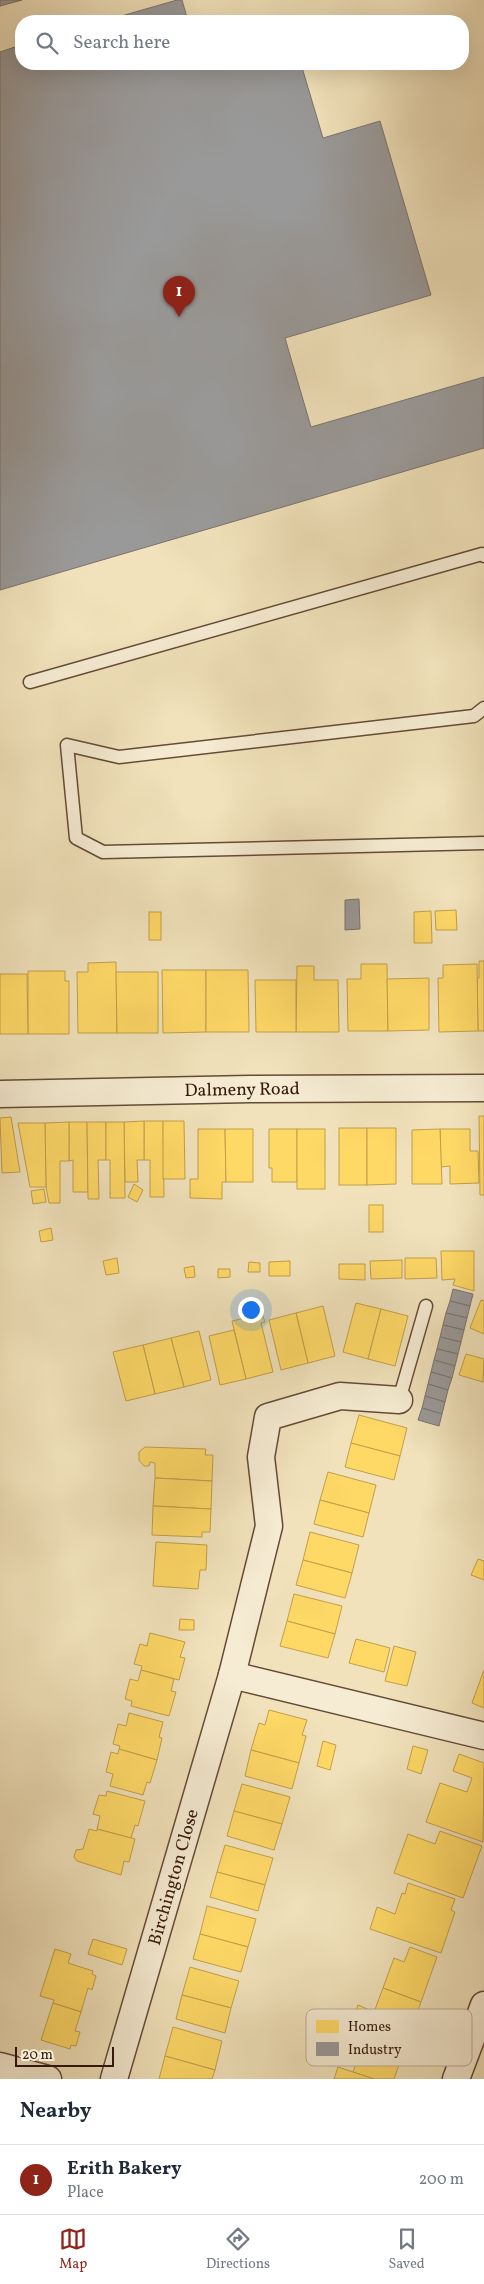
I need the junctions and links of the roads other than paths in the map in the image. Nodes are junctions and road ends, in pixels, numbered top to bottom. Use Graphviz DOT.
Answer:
graph roads {
  1 [pos="484,556"];
  2 [pos="30,682"];
  3 [pos="484,708"];
  4 [pos="484,843"];
  5 [pos="484,1088"];
  6 [pos="0,1094"];
  7 [pos="426,1306"];
  8 [pos="399,1400"];
  9 [pos="232,1675"];
  10 [pos="484,1736"];
  11 [pos="484,2005"];
  12 [pos="472,2037"];
  13 [pos="0,2066"];
  14 [pos="461,2066"];
  15 [pos="48,2079"];
  16 [pos="114,2079"];
  17 [pos="456,2079"];
  1 -- 2 [label="lane"];
  3 -- 4 [label="lane"];
  5 -- 6 [label="street, Dalmeny Road"];
  7 -- 8 [label="lane"];
  8 -- 9 [label="street, Birchington Close"];
  9 -- 10 [label="street"];
  9 -- 16 [label="street, Birchington Close"];
  11 -- 12 [label="street"];
  13 -- 15 [label="street"];
  14 -- 17 [label="street"];
}
